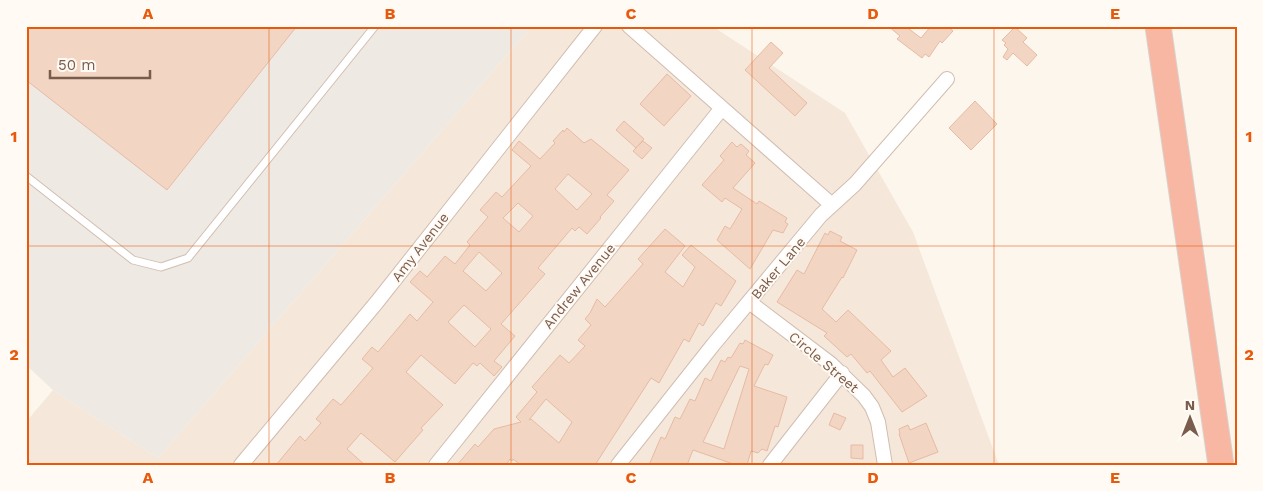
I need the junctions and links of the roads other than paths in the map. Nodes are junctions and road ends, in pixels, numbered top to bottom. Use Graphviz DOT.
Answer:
graph roads {
  1 [pos="375,26"];
  2 [pos="595,26"];
  3 [pos="629,26"];
  4 [pos="1158,26"];
  5 [pos="947,79"];
  6 [pos="722,108"];
  7 [pos="26,176"];
  8 [pos="832,204"];
  9 [pos="749,302"];
  10 [pos="842,373"];
  11 [pos="241,465"];
  12 [pos="436,465"];
  13 [pos="618,465"];
  14 [pos="770,465"];
  15 [pos="885,465"];
  16 [pos="1221,465"];
  1 -- 7 [label="lane"];
  2 -- 11 [label="street, Amy Avenue"];
  3 -- 6 [label="street"];
  4 -- 16 [label="highway"];
  5 -- 8 [label="street, Baker Lane"];
  6 -- 8 [label="street"];
  6 -- 12 [label="street, Andrew Avenue"];
  8 -- 9 [label="street, Baker Lane"];
  9 -- 10 [label="street, Circle Street"];
  9 -- 13 [label="street, Baker Lane"];
  10 -- 14 [label="street"];
  10 -- 15 [label="street, Circle Street"];
}
